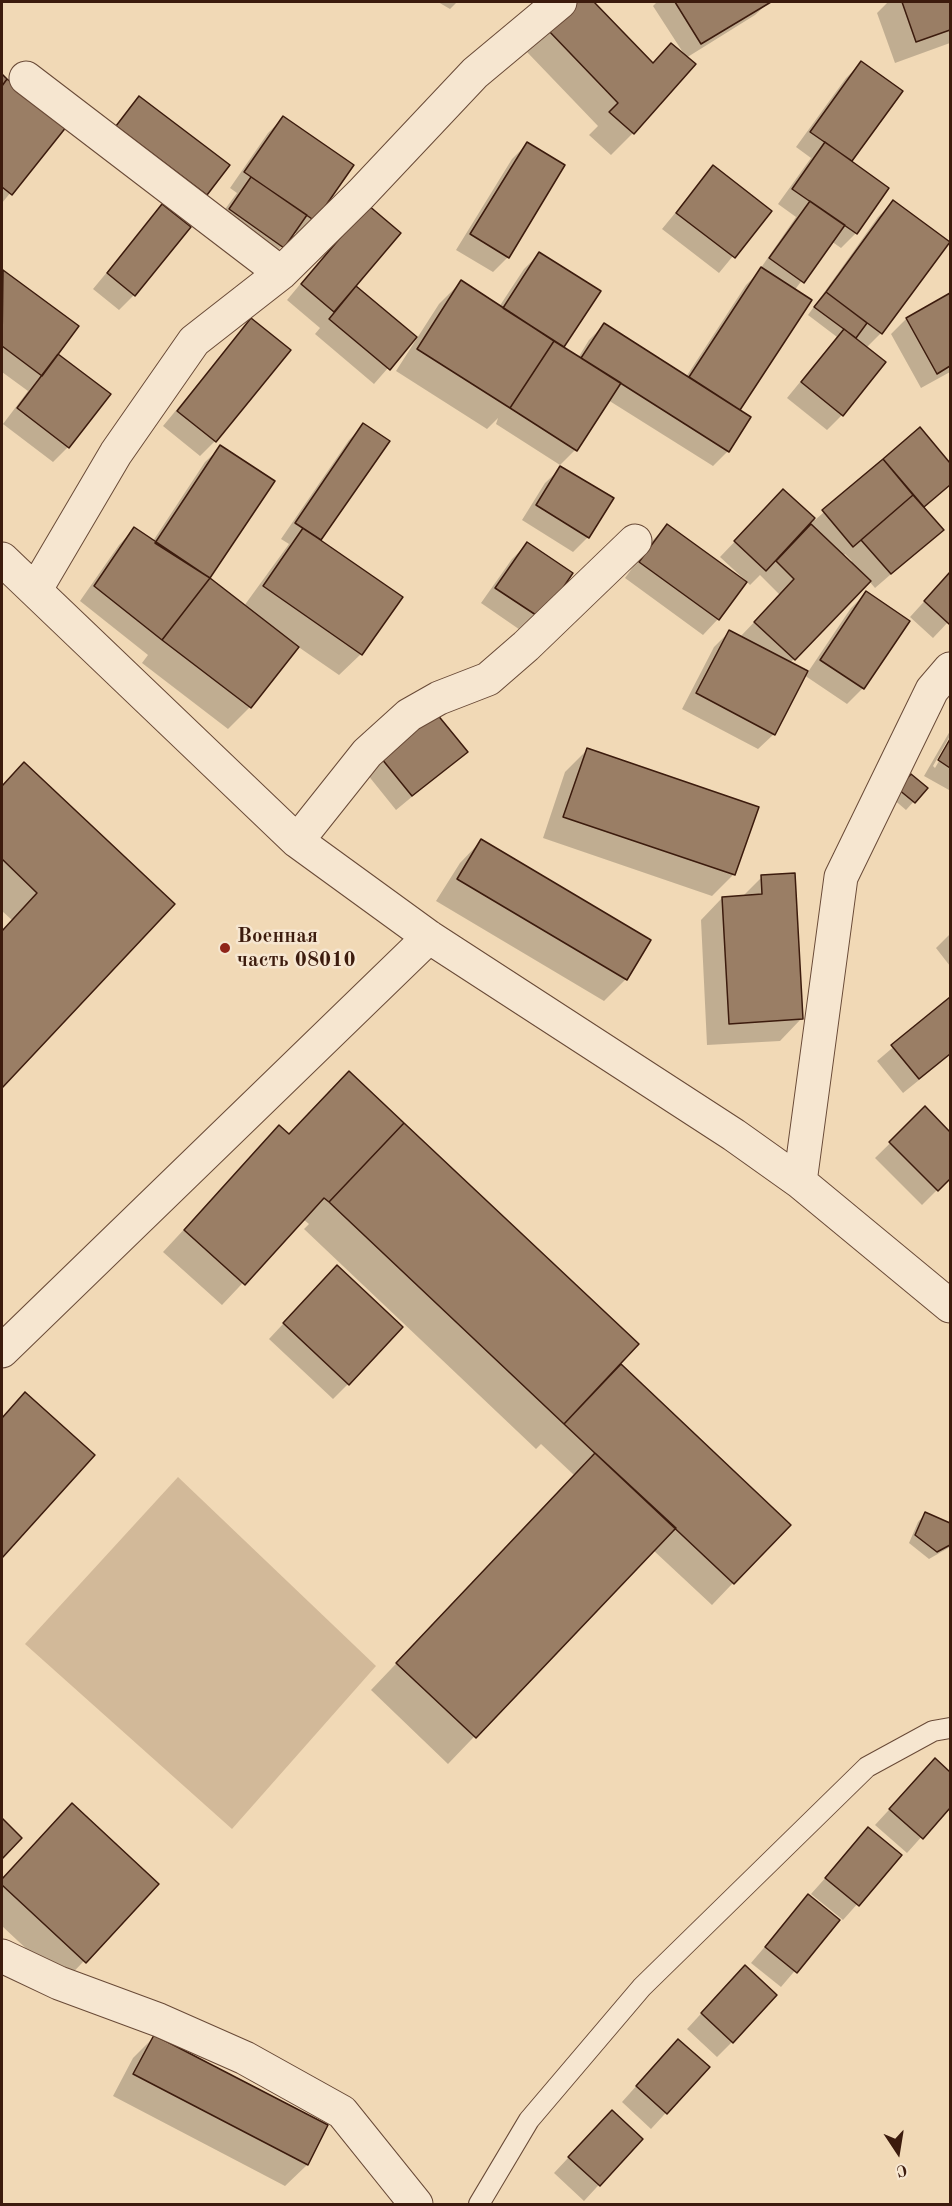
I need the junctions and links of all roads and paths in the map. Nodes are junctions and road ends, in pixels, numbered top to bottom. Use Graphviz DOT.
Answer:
graph roads {
  1 [pos="560,2"];
  2 [pos="26,78"];
  3 [pos="281,273"];
  4 [pos="635,541"];
  5 [pos="2,558"];
  6 [pos="36,589"];
  7 [pos="951,669"];
  8 [pos="297,841"];
  9 [pos="429,937"];
  10 [pos="800,1182"];
  11 [pos="951,1306"];
  12 [pos="2,1351"];
  13 [pos="951,1728"];
  14 [pos="2,1956"];
  15 [pos="416,2205"];
  16 [pos="479,2205"];
  1 -- 3 [label="street"];
  2 -- 3 [label="street"];
  3 -- 6 [label="street"];
  4 -- 8 [label="street"];
  5 -- 6 [label="street"];
  6 -- 8 [label="street"];
  7 -- 10 [label="street"];
  8 -- 9 [label="street"];
  9 -- 10 [label="street"];
  9 -- 12 [label="street"];
  10 -- 11 [label="street"];
  13 -- 16 [label="lane"];
  14 -- 15 [label="street"];
}
